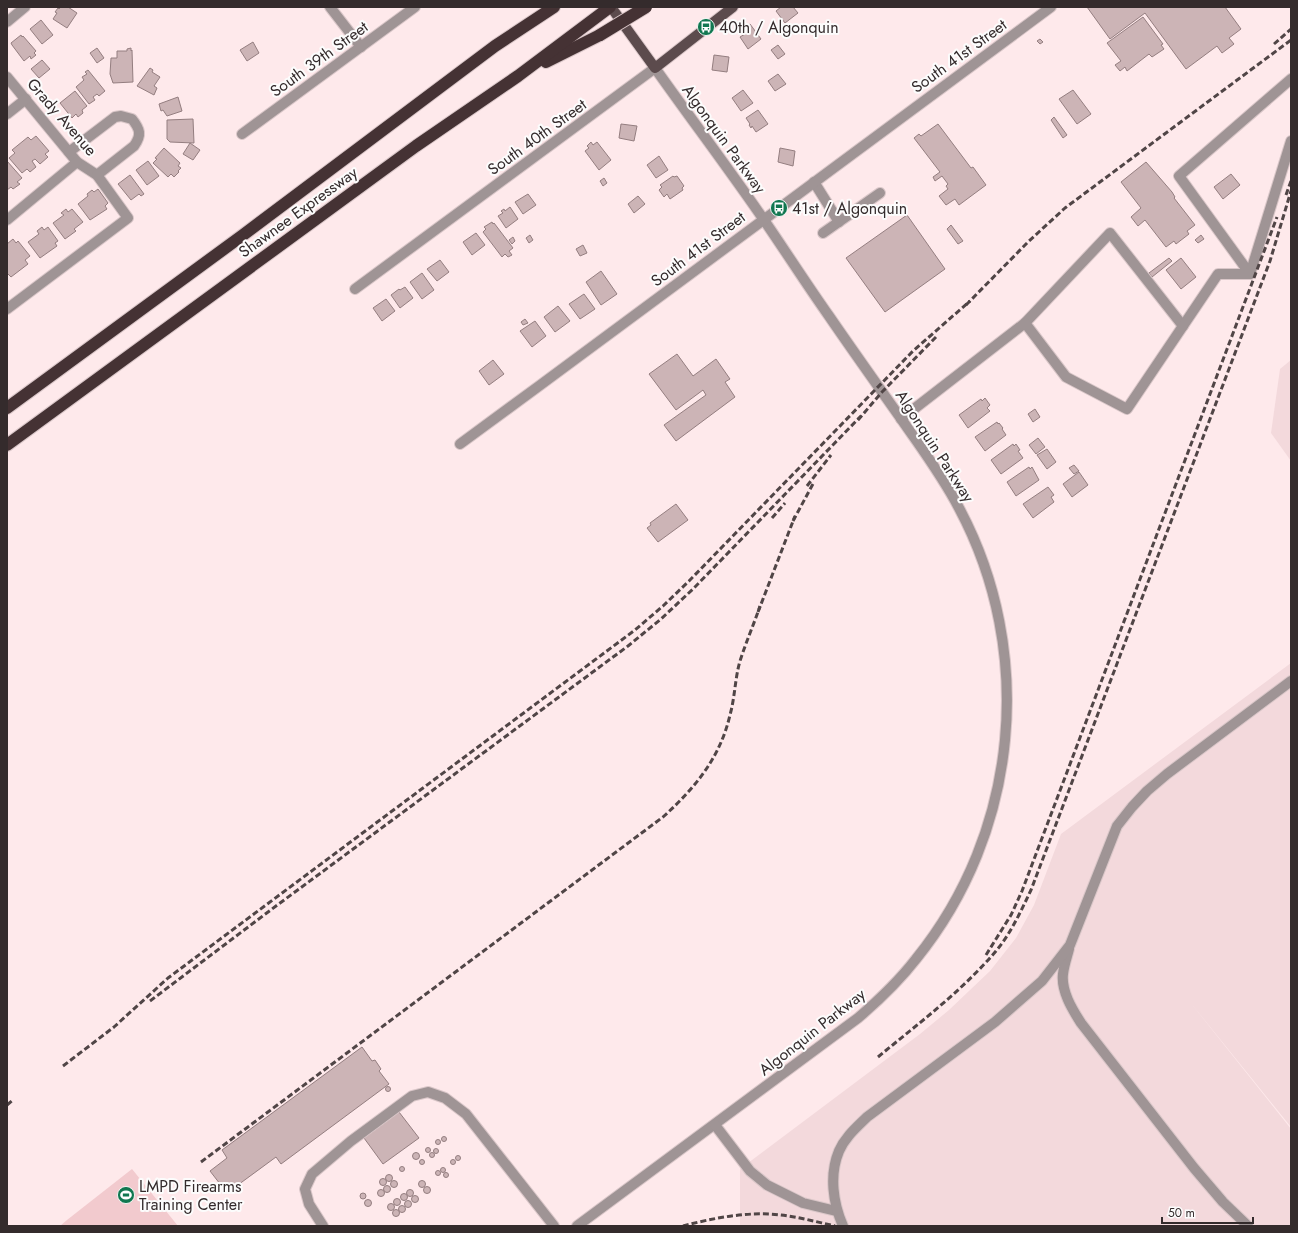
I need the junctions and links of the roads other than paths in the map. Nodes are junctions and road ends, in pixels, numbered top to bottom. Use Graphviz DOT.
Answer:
graph roads {
  1 [pos="25,7"];
  2 [pos="330,7"];
  3 [pos="415,7"];
  4 [pos="540,7"];
  5 [pos="554,7"];
  6 [pos="611,7"];
  7 [pos="646,7"];
  8 [pos="733,7"];
  9 [pos="1051,7"];
  10 [pos="7,22"];
  11 [pos="495,46"];
  12 [pos="361,47"];
  13 [pos="655,68"];
  14 [pos="518,76"];
  15 [pos="7,77"];
  16 [pos="1291,79"];
  17 [pos="26,99"];
  18 [pos="7,114"];
  19 [pos="242,134"];
  20 [pos="1291,141"];
  21 [pos="69,152"];
  22 [pos="77,162"];
  23 [pos="97,175"];
  24 [pos="814,182"];
  25 [pos="880,193"];
  26 [pos="7,220"];
  27 [pos="763,220"];
  28 [pos="839,222"];
  29 [pos="823,233"];
  30 [pos="1250,274"];
  31 [pos="355,289"];
  32 [pos="7,308"];
  33 [pos="1025,323"];
  34 [pos="1183,326"];
  35 [pos="7,408"];
  36 [pos="901,419"];
  37 [pos="460,444"];
  38 [pos="7,445"];
  39 [pos="1291,681"];
  40 [pos="1070,945"];
  41 [pos="714,1125"];
  42 [pos="836,1211"];
  43 [pos="324,1226"];
  44 [pos="554,1226"];
  45 [pos="577,1226"];
  46 [pos="843,1226"];
  47 [pos="1248,1226"];
  1 -- 10 [label="street"];
  2 -- 12 [label="street"];
  3 -- 12 [label="street, South 39th Street"];
  4 -- 11 [label="highway"];
  5 -- 11 [label="highway, Shawnee Expressway"];
  6 -- 13 [label="main road, Algonquin Parkway"];
  6 -- 14 [label="highway, Shawnee Expressway"];
  7 -- 14 [label="highway, bridge"];
  8 -- 13 [label="main road, South 40th Street"];
  9 -- 24 [label="street, South 41st Street"];
  11 -- 35 [label="highway, Shawnee Expressway"];
  12 -- 19 [label="street, South 39th Street"];
  13 -- 27 [label="street, Algonquin Parkway"];
  13 -- 31 [label="street, South 40th Street"];
  14 -- 38 [label="highway, Shawnee Expressway"];
  15 -- 17 [label="street, Grady Avenue"];
  16 -- 30 [label="street"];
  17 -- 18 [label="street"];
  17 -- 21 [label="street, Grady Avenue"];
  20 -- 30 [label="street"];
  21 -- 22 [label="street, Grady Avenue"];
  21 -- 23 [label="street"];
  22 -- 23 [label="street, Grady Avenue"];
  22 -- 26 [label="street"];
  23 -- 32 [label="street"];
  24 -- 27 [label="street, South 41st Street"];
  24 -- 28 [label="street"];
  25 -- 28 [label="street"];
  27 -- 36 [label="street, Algonquin Parkway"];
  27 -- 37 [label="street, South 41st Street"];
  28 -- 29 [label="street"];
  30 -- 34 [label="street"];
  33 -- 34 [label="street"];
  33 -- 34 [label="street"];
  33 -- 36 [label="street"];
  36 -- 41 [label="street, Algonquin Parkway"];
  39 -- 40 [label="street"];
  40 -- 42 [label="street"];
  40 -- 47 [label="street"];
  41 -- 42 [label="street"];
  41 -- 45 [label="street, Algonquin Parkway"];
  42 -- 46 [label="street"];
  43 -- 44 [label="street"];
}
